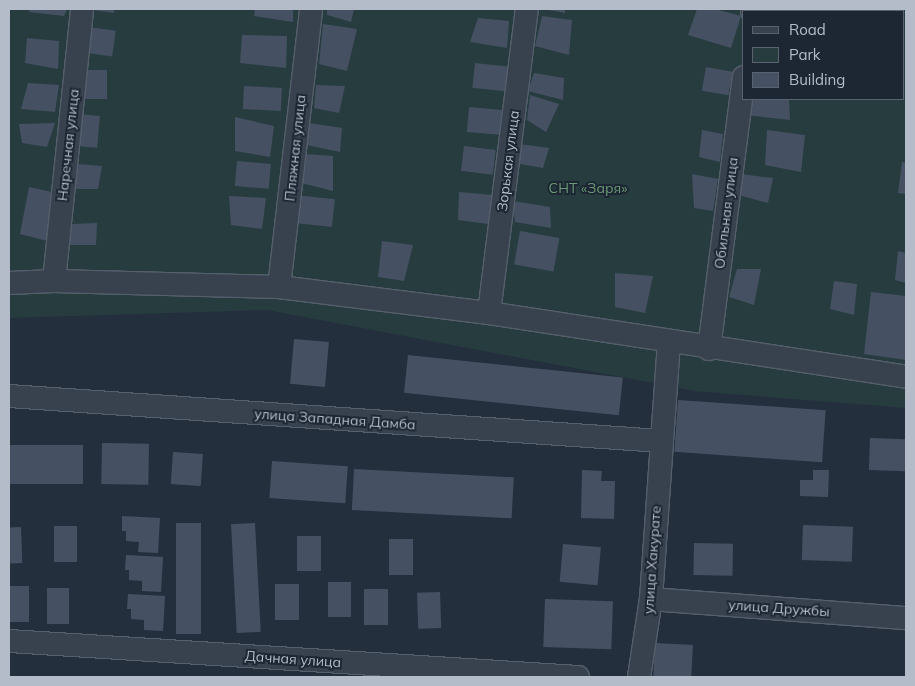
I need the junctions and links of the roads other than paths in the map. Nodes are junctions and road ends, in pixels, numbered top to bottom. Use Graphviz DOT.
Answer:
graph roads {
  1 [pos="82,9"];
  2 [pos="311,9"];
  3 [pos="527,9"];
  4 [pos="742,92"];
  5 [pos="54,281"];
  6 [pos="9,283"];
  7 [pos="280,287"];
  8 [pos="489,313"];
  9 [pos="669,341"];
  10 [pos="709,348"];
  11 [pos="906,377"];
  12 [pos="9,396"];
  13 [pos="660,441"];
  14 [pos="651,599"];
  15 [pos="906,618"];
  16 [pos="9,641"];
  17 [pos="578,677"];
  18 [pos="639,677"];
  1 -- 5 [label="street, Наречная улица"];
  2 -- 7 [label="street, Пляжная улица"];
  3 -- 8 [label="street, Зорькая улица"];
  4 -- 10 [label="street, Обильная улица"];
  5 -- 6 [label="street"];
  5 -- 7 [label="street"];
  7 -- 8 [label="street"];
  8 -- 9 [label="street"];
  9 -- 10 [label="street"];
  9 -- 13 [label="street, улица Хакурате"];
  10 -- 11 [label="street"];
  12 -- 13 [label="street, улица Западная Дамба"];
  13 -- 14 [label="street, улица Хакурате"];
  14 -- 15 [label="street, улица Дружбы"];
  14 -- 18 [label="street, улица Хакурате"];
  16 -- 17 [label="street, Дачная улица"];
}
